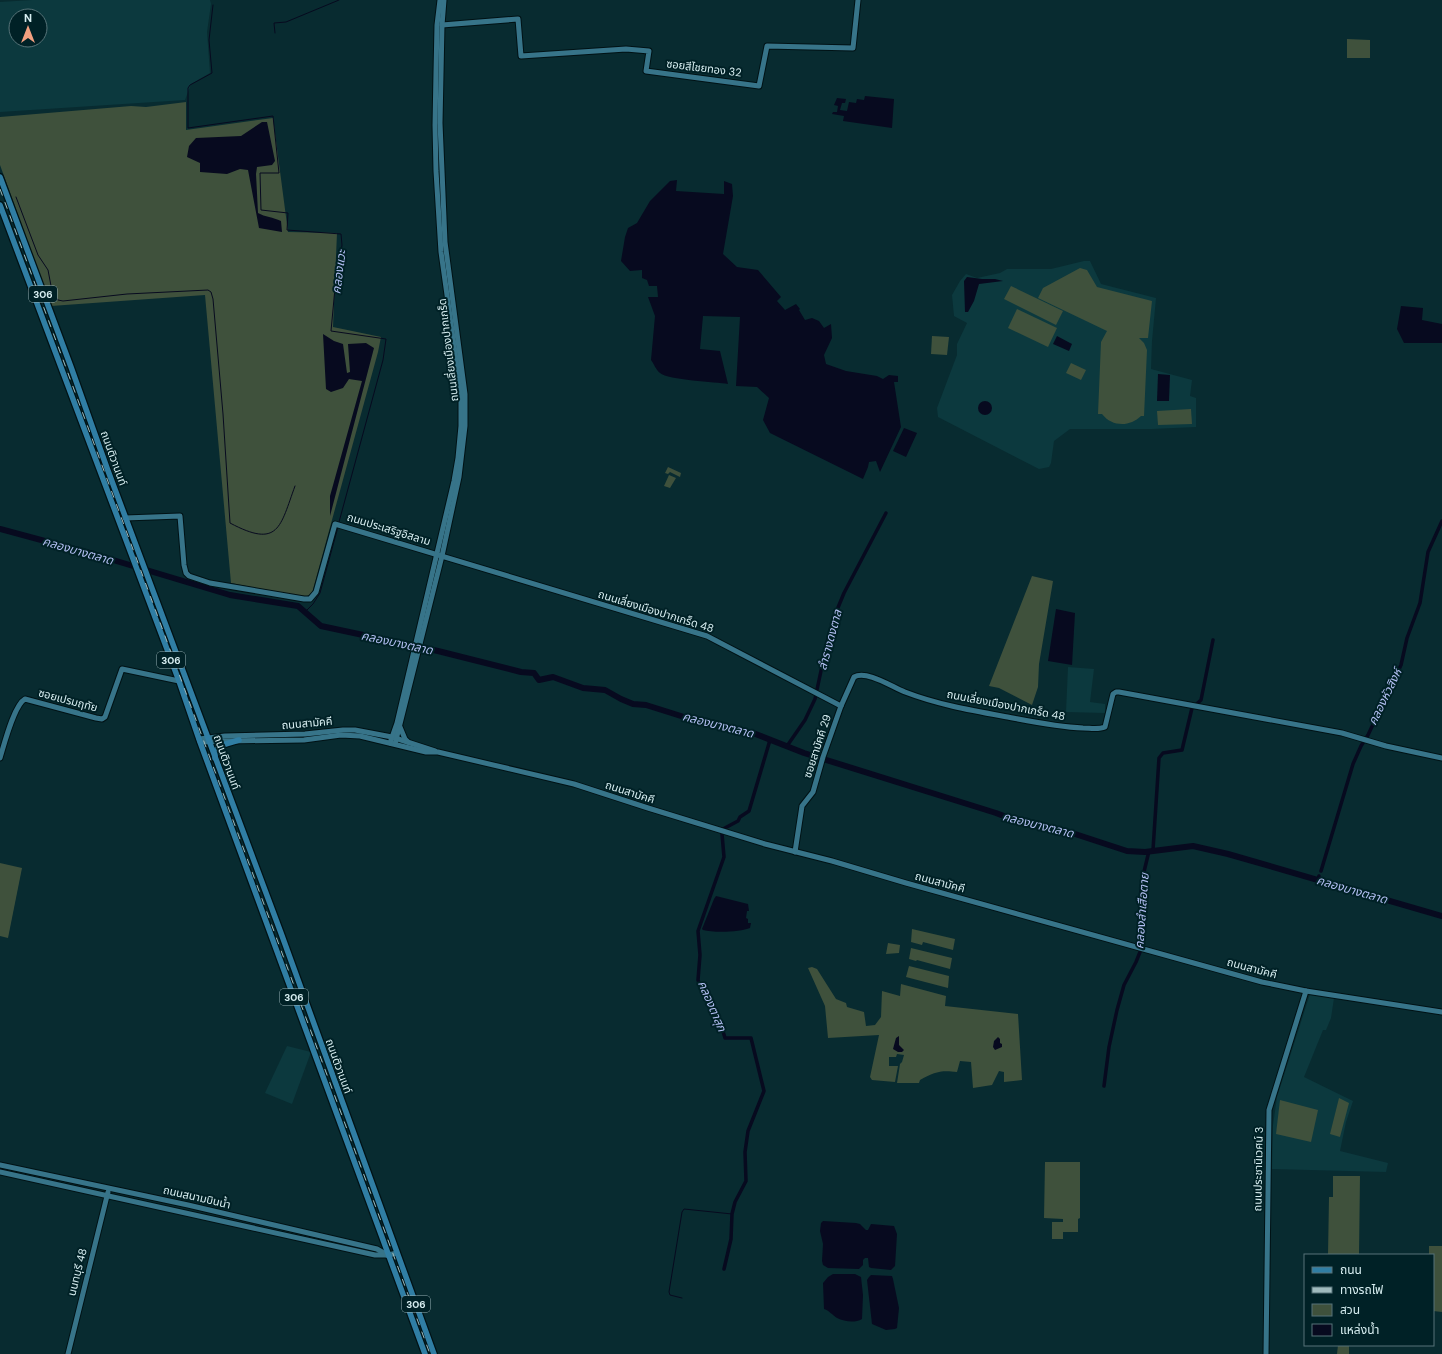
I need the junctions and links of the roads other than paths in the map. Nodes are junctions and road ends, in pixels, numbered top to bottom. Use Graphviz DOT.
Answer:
graph roads {
  1 [pos="440,0"];
  2 [pos="444,0"];
  3 [pos="858,0"];
  4 [pos="442,25"];
  5 [pos="0,177"];
  6 [pos="0,205"];
  7 [pos="86,410"];
  8 [pos="77,411"];
  9 [pos="125,518"];
  10 [pos="439,555"];
  11 [pos="415,652"];
  12 [pos="179,681"];
  13 [pos="841,706"];
  14 [pos="400,727"];
  15 [pos="208,739"];
  16 [pos="216,739"];
  17 [pos="200,740"];
  18 [pos="239,740"];
  19 [pos="393,741"];
  20 [pos="412,744"];
  21 [pos="438,752"];
  22 [pos="0,758"];
  23 [pos="1442,758"];
  24 [pos="215,759"];
  25 [pos="795,852"];
  26 [pos="1306,991"];
  27 [pos="1442,1012"];
  28 [pos="319,1041"];
  29 [pos="311,1044"];
  30 [pos="0,1165"];
  31 [pos="0,1172"];
  32 [pos="109,1188"];
  33 [pos="107,1195"];
  34 [pos="397,1253"];
  35 [pos="388,1255"];
  36 [pos="68,1354"];
  37 [pos="425,1354"];
  38 [pos="434,1354"];
  39 [pos="1266,1354"];
  1 -- 10 [label="main road, ถนนเลี่ยงเมืองปากเกร็ด"];
  2 -- 4 [label="main road, ถนนเลี่ยงเมืองปากเกร็ด"];
  3 -- 4 [label="main road, ซอยสีไชยทอง 32"];
  4 -- 10 [label="main road, ถนนเลี่ยงเมืองปากเกร็ด"];
  5 -- 7 [label="main road, ถนนติวานนท์ / 306"];
  6 -- 8 [label="main road, ถนนติวานนท์ / 306"];
  7 -- 8 [label="main road"];
  7 -- 9 [label="main road, ถนนติวานนท์ / 306"];
  8 -- 12 [label="main road, ถนนติวานนท์ / 306"];
  9 -- 10 [label="main road, ถนนประเสริฐอิสลาม"];
  9 -- 15 [label="main road, ถนนติวานนท์ / 306"];
  10 -- 11 [label="main road, ถนนเลี่ยงเมืองปากเกร็ด"];
  10 -- 13 [label="main road, ถนนเลี่ยงเมืองปากเกร็ด 48"];
  11 -- 14 [label="main road, ถนนเลี่ยงเมืองปากเกร็ด"];
  11 -- 19 [label="main road, ถนนเลี่ยงเมืองปากเกร็ด"];
  12 -- 17 [label="main road, ถนนติวานนท์ / 306"];
  12 -- 22 [label="main road, ซอยเปรมฤทัย"];
  13 -- 23 [label="main road, ถนนเลี่ยงเมืองปากเกร็ด 48"];
  13 -- 25 [label="main road, ซอยสามัคคี 29"];
  14 -- 19 [label="main road, ถนนเลี่ยงเมืองปากเกร็ด"];
  14 -- 20 [label="main road"];
  15 -- 16 [label="main road, ถนนสามัคคี"];
  15 -- 17 [label="main road, ถนนสามัคคี"];
  15 -- 24 [label="main road, ถนนติวานนท์ / 306"];
  16 -- 18 [label="main road, ถนนสามัคคี"];
  16 -- 19 [label="main road, ถนนสามัคคี"];
  17 -- 29 [label="main road, ถนนติวานนท์ / 306"];
  18 -- 19 [label="main road, ถนนสามัคคี"];
  18 -- 24 [label="main road"];
  19 -- 20 [label="main road, ถนนสามัคคี"];
  19 -- 21 [label="main road, ถนนสามัคคี"];
  20 -- 21 [label="main road, ถนนสามัคคี"];
  21 -- 25 [label="main road, ถนนสามัคคี"];
  24 -- 28 [label="main road, ถนนติวานนท์ / 306"];
  25 -- 26 [label="main road, ถนนสามัคคี"];
  26 -- 27 [label="main road, ถนนสามัคคี"];
  26 -- 39 [label="main road, ถนนประชานิเวศน์ 3"];
  28 -- 29 [label="main road"];
  28 -- 34 [label="main road, ถนนติวานนท์ / 306"];
  29 -- 35 [label="main road, ถนนติวานนท์ / 306"];
  30 -- 32 [label="main road, ถนนสนามบินน้ำ"];
  31 -- 33 [label="main road, ถนนสนามบินน้ำ"];
  32 -- 33 [label="main road, นนทบุรี 48"];
  32 -- 35 [label="main road, ถนนสนามบินน้ำ"];
  33 -- 35 [label="main road, ถนนสนามบินน้ำ"];
  33 -- 36 [label="main road, นนทบุรี 48"];
  34 -- 35 [label="main road, ถนนสนามบินน้ำ"];
  34 -- 38 [label="main road, ถนนติวานนท์ / 306"];
  35 -- 37 [label="main road, ถนนติวานนท์ / 306"];
}
